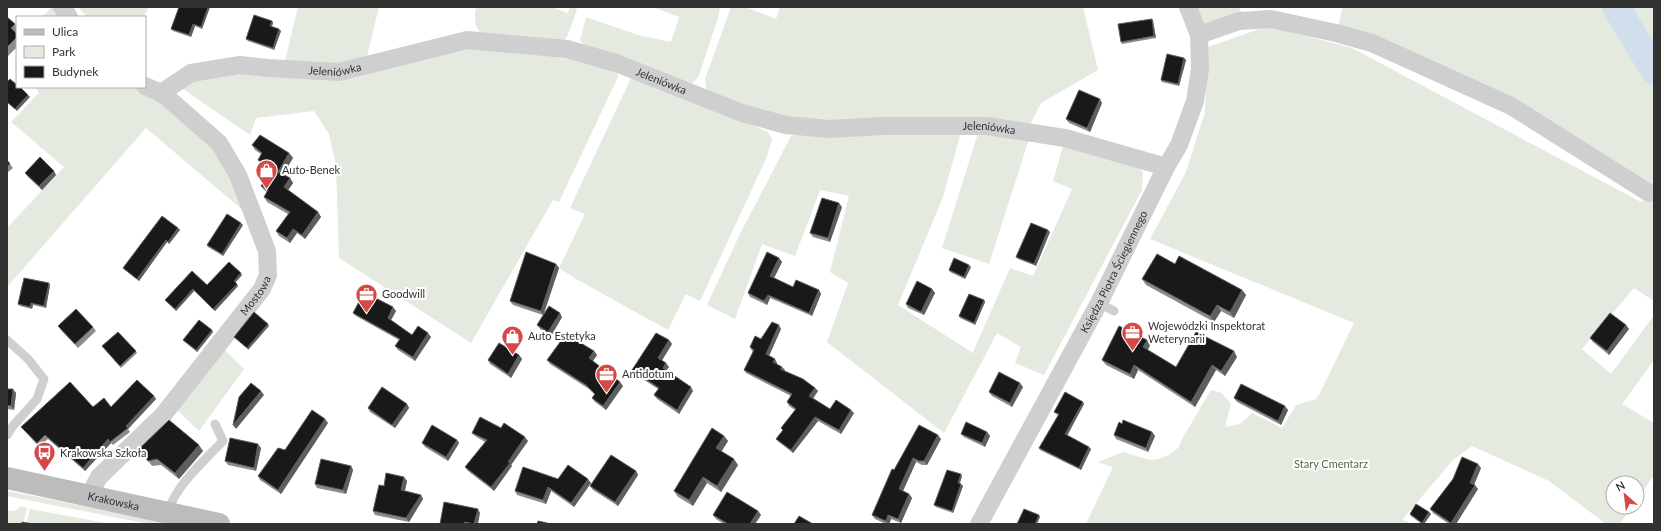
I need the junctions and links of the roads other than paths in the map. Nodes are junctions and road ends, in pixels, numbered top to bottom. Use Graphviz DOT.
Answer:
graph roads {
  1 [pos="62,7"];
  2 [pos="1188,7"];
  3 [pos="68,16"];
  4 [pos="1199,35"];
  5 [pos="153,90"];
  6 [pos="1166,167"];
  7 [pos="1649,193"];
  8 [pos="7,340"];
  9 [pos="215,424"];
  10 [pos="7,436"];
  11 [pos="7,478"];
  12 [pos="89,496"];
  13 [pos="167,514"];
  14 [pos="219,524"];
  15 [pos="979,524"];
  1 -- 3 [label="street"];
  2 -- 4 [label="street, Księdza Piotra Ściegiennego"];
  4 -- 6 [label="street, Księdza Piotra Ściegiennego"];
  4 -- 7 [label="street"];
  5 -- 6 [label="street, Jeleniówka"];
  5 -- 12 [label="street, Mostowa"];
  6 -- 15 [label="street, Księdza Piotra Ściegiennego"];
  8 -- 10 [label="lane"];
  9 -- 13 [label="lane"];
  11 -- 12 [label="main road, Krakowska"];
  12 -- 13 [label="main road, Krakowska"];
  13 -- 14 [label="main road, Krakowska"];
}
